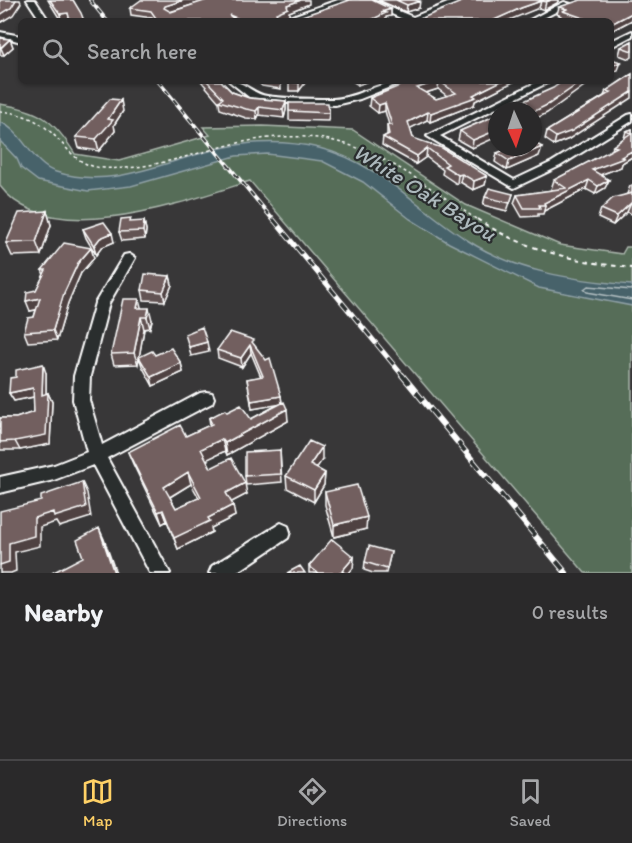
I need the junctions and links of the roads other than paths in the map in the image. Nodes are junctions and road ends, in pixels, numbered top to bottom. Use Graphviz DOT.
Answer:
graph roads {
  1 [pos="31,0"];
  2 [pos="346,0"];
  3 [pos="365,0"];
  4 [pos="462,0"];
  5 [pos="572,2"];
  6 [pos="43,18"];
  7 [pos="291,18"];
  8 [pos="406,18"];
  9 [pos="420,18"];
  10 [pos="538,18"];
  11 [pos="632,33"];
  12 [pos="0,34"];
  13 [pos="18,38"];
  14 [pos="614,43"];
  15 [pos="237,84"];
  16 [pos="392,84"];
  17 [pos="540,84"];
  18 [pos="632,117"];
  19 [pos="129,258"];
  20 [pos="206,398"];
  21 [pos="96,454"];
  22 [pos="0,485"];
  23 [pos="281,532"];
  24 [pos="160,573"];
  25 [pos="219,573"];
  1 -- 6 [label="street"];
  2 -- 7 [label="street"];
  3 -- 8 [label="street"];
  4 -- 9 [label="street"];
  5 -- 10 [label="street"];
  11 -- 14 [label="street"];
  12 -- 13 [label="street"];
  15 -- 16 [label="street"];
  17 -- 18 [label="street"];
  19 -- 21 [label="street"];
  20 -- 21 [label="street"];
  21 -- 22 [label="street"];
  21 -- 24 [label="street"];
  23 -- 25 [label="street"];
}
